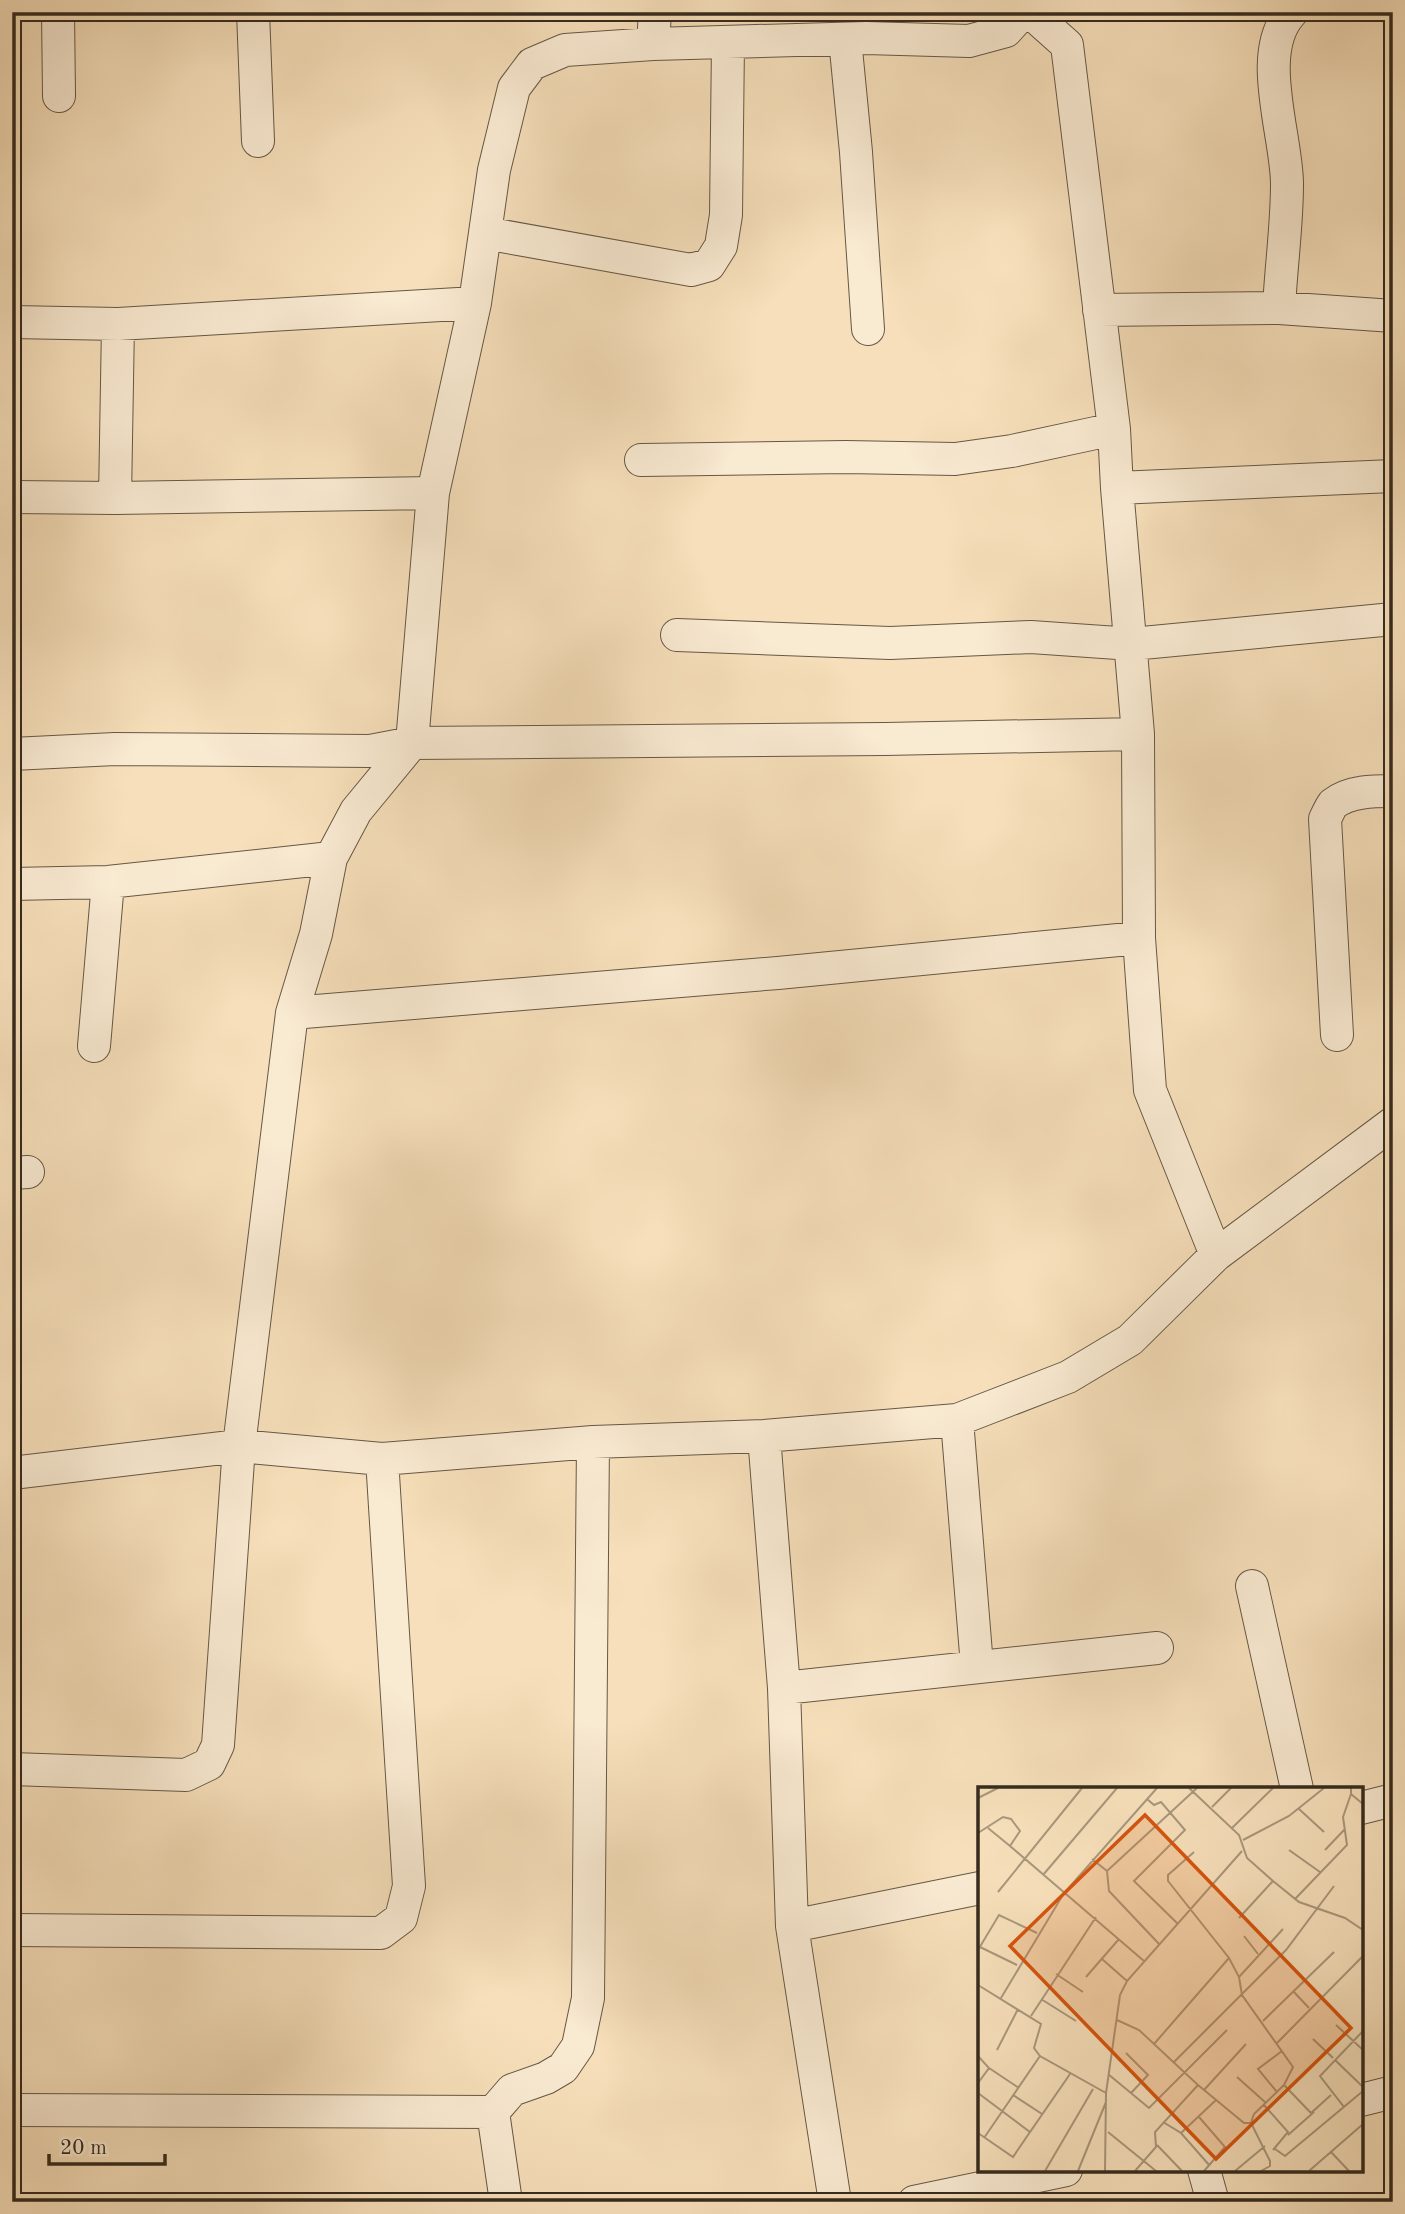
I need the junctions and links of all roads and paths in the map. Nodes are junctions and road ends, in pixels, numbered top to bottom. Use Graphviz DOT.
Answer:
graph roads {
  1 [pos="58,12"];
  2 [pos="253,12"];
  3 [pos="655,12"];
  4 [pos="1023,12"];
  5 [pos="1030,12"];
  6 [pos="1292,12"];
  7 [pos="860,30"];
  8 [pos="728,42"];
  9 [pos="653,44"];
  10 [pos="59,96"];
  11 [pos="258,141"];
  12 [pos="485,233"];
  13 [pos="475,303"];
  14 [pos="1279,308"];
  15 [pos="1098,310"];
  16 [pos="1393,316"];
  17 [pos="12,322"];
  18 [pos="118,324"];
  19 [pos="868,329"];
  20 [pos="1114,429"];
  21 [pos="641,460"];
  22 [pos="1393,476"];
  23 [pos="1117,488"];
  24 [pos="433,493"];
  25 [pos="12,497"];
  26 [pos="115,498"];
  27 [pos="1393,620"];
  28 [pos="677,635"];
  29 [pos="1132,644"];
  30 [pos="1138,734"];
  31 [pos="412,743"];
  32 [pos="12,754"];
  33 [pos="1393,791"];
  34 [pos="331,858"];
  35 [pos="108,882"];
  36 [pos="12,884"];
  37 [pos="1139,938"];
  38 [pos="292,1013"];
  39 [pos="1337,1035"];
  40 [pos="94,1046"];
  41 [pos="1393,1123"];
  42 [pos="1216,1255"];
  43 [pos="957,1420"];
  44 [pos="764,1436"];
  45 [pos="593,1442"];
  46 [pos="239,1446"];
  47 [pos="382,1459"];
  48 [pos="12,1473"];
  49 [pos="1252,1586"];
  50 [pos="1157,1648"];
  51 [pos="976,1666"];
  52 [pos="784,1688"];
  53 [pos="12,1769"];
  54 [pos="1297,1787"];
  55 [pos="1393,1800"];
  56 [pos="1363,1808"];
  57 [pos="978,1888"];
  58 [pos="792,1926"];
  59 [pos="12,1930"];
  60 [pos="1393,2092"];
  61 [pos="1363,2100"];
  62 [pos="12,2110"];
  63 [pos="493,2112"];
  64 [pos="1056,2172"];
  65 [pos="1205,2172"];
  66 [pos="506,2202"];
  67 [pos="835,2202"];
  68 [pos="914,2202"];
  69 [pos="1213,2202"];
  1 -- 10 [label="street"];
  2 -- 11 [label="street"];
  3 -- 9 [label="street"];
  4 -- 7 [label="street"];
  5 -- 15 [label="street"];
  6 -- 14 [label="street"];
  7 -- 8 [label="street"];
  7 -- 19 [label="street"];
  8 -- 9 [label="street"];
  8 -- 12 [label="street"];
  9 -- 12 [label="street"];
  12 -- 13 [label="street"];
  13 -- 18 [label="street"];
  13 -- 24 [label="street"];
  14 -- 15 [label="street"];
  14 -- 16 [label="street"];
  15 -- 20 [label="street"];
  17 -- 18 [label="street"];
  18 -- 26 [label="street"];
  20 -- 21 [label="street"];
  20 -- 23 [label="street"];
  22 -- 23 [label="street"];
  23 -- 29 [label="street"];
  24 -- 26 [label="street"];
  24 -- 31 [label="street"];
  25 -- 26 [label="street"];
  27 -- 29 [label="street"];
  28 -- 29 [label="street"];
  29 -- 30 [label="street"];
  30 -- 31 [label="street"];
  30 -- 37 [label="street"];
  31 -- 32 [label="street"];
  31 -- 34 [label="street"];
  33 -- 39 [label="street"];
  34 -- 35 [label="street"];
  34 -- 38 [label="street"];
  35 -- 36 [label="street"];
  35 -- 40 [label="street"];
  37 -- 38 [label="street"];
  37 -- 42 [label="street"];
  38 -- 46 [label="street"];
  41 -- 42 [label="street"];
  42 -- 43 [label="street"];
  43 -- 44 [label="street"];
  43 -- 51 [label="street"];
  44 -- 45 [label="street"];
  44 -- 52 [label="street"];
  45 -- 47 [label="street"];
  45 -- 63 [label="street"];
  46 -- 47 [label="street"];
  46 -- 48 [label="street"];
  46 -- 53 [label="street"];
  47 -- 59 [label="street"];
  49 -- 54 [label="street"];
  50 -- 51 [label="street"];
  51 -- 52 [label="street"];
  52 -- 58 [label="street"];
  55 -- 56 [label="street"];
  57 -- 58 [label="street"];
  58 -- 67 [label="street"];
  60 -- 61 [label="street"];
  62 -- 63 [label="street"];
  63 -- 66 [label="street"];
  64 -- 68 [label="street"];
  65 -- 69 [label="street"];
}
